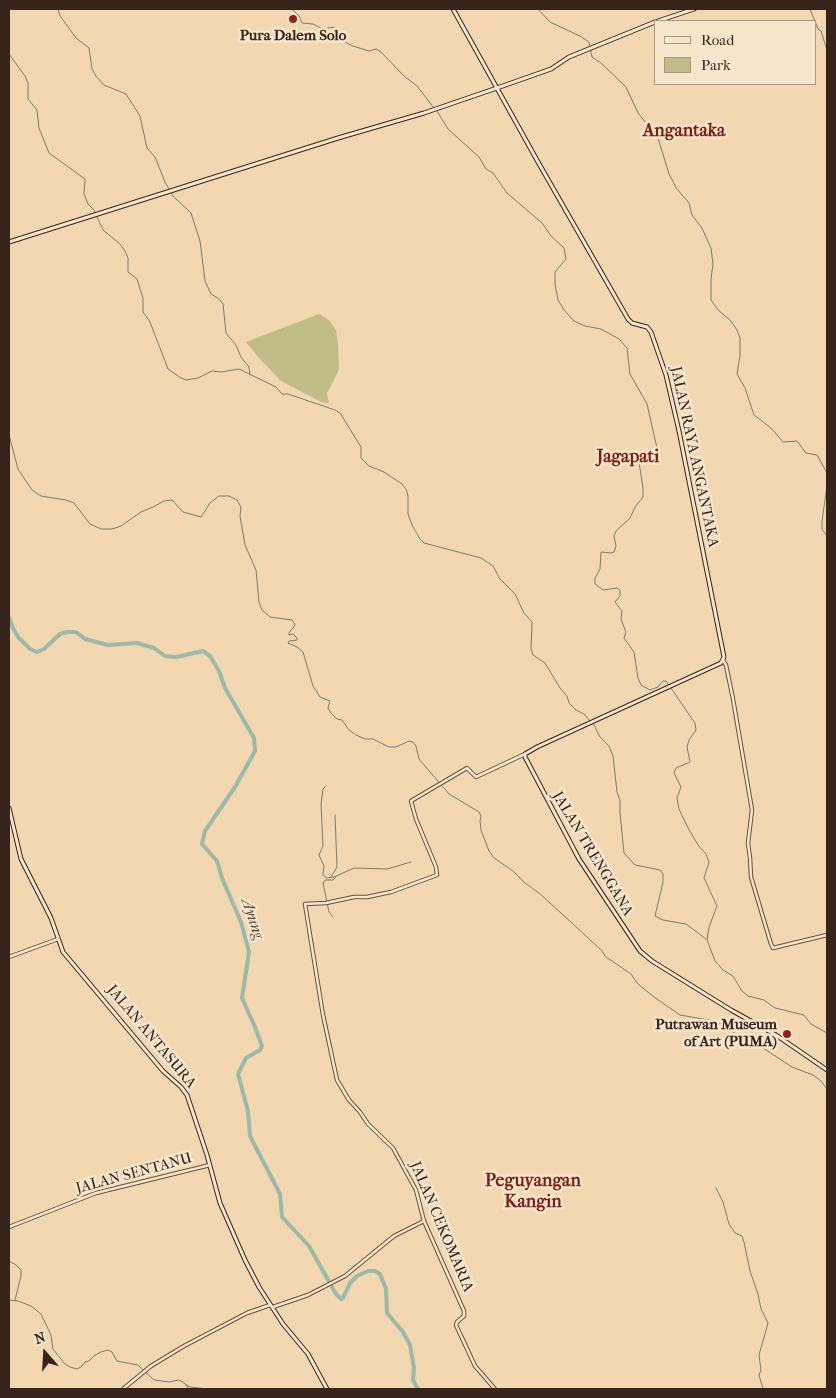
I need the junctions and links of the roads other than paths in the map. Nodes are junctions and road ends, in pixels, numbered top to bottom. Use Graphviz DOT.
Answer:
graph roads {
  1 [pos="453,9"];
  2 [pos="694,9"];
  3 [pos="662,20"];
  4 [pos="654,23"];
  5 [pos="497,88"];
  6 [pos="9,242"];
  7 [pos="723,660"];
  8 [pos="525,754"];
  9 [pos="9,808"];
  10 [pos="827,935"];
  11 [pos="58,939"];
  12 [pos="9,957"];
  13 [pos="827,1070"];
  14 [pos="210,1165"];
  15 [pos="424,1221"];
  16 [pos="9,1227"];
  17 [pos="272,1306"];
  18 [pos="123,1389"];
  19 [pos="327,1389"];
  20 [pos="495,1389"];
  1 -- 5 [label="main road, JALAN RAYA ANGANTAKA"];
  2 -- 3 [label="main road"];
  4 -- 5 [label="main road"];
  5 -- 6 [label="main road"];
  5 -- 7 [label="main road, JALAN RAYA ANGANTAKA"];
  7 -- 8 [label="main road"];
  7 -- 10 [label="street"];
  8 -- 13 [label="main road, JALAN TRENGGANA"];
  8 -- 15 [label="street, JALAN CEKOMARIA"];
  9 -- 11 [label="main road, JALAN ANTASURA"];
  11 -- 12 [label="street"];
  11 -- 14 [label="main road, JALAN ANTASURA"];
  14 -- 16 [label="street, JALAN SENTANU"];
  14 -- 17 [label="main road, JALAN ANTASURA"];
  15 -- 17 [label="street"];
  15 -- 20 [label="street, JALAN CEKOMARIA"];
  17 -- 18 [label="street"];
  17 -- 19 [label="main road, JALAN ANTASURA"];
}
